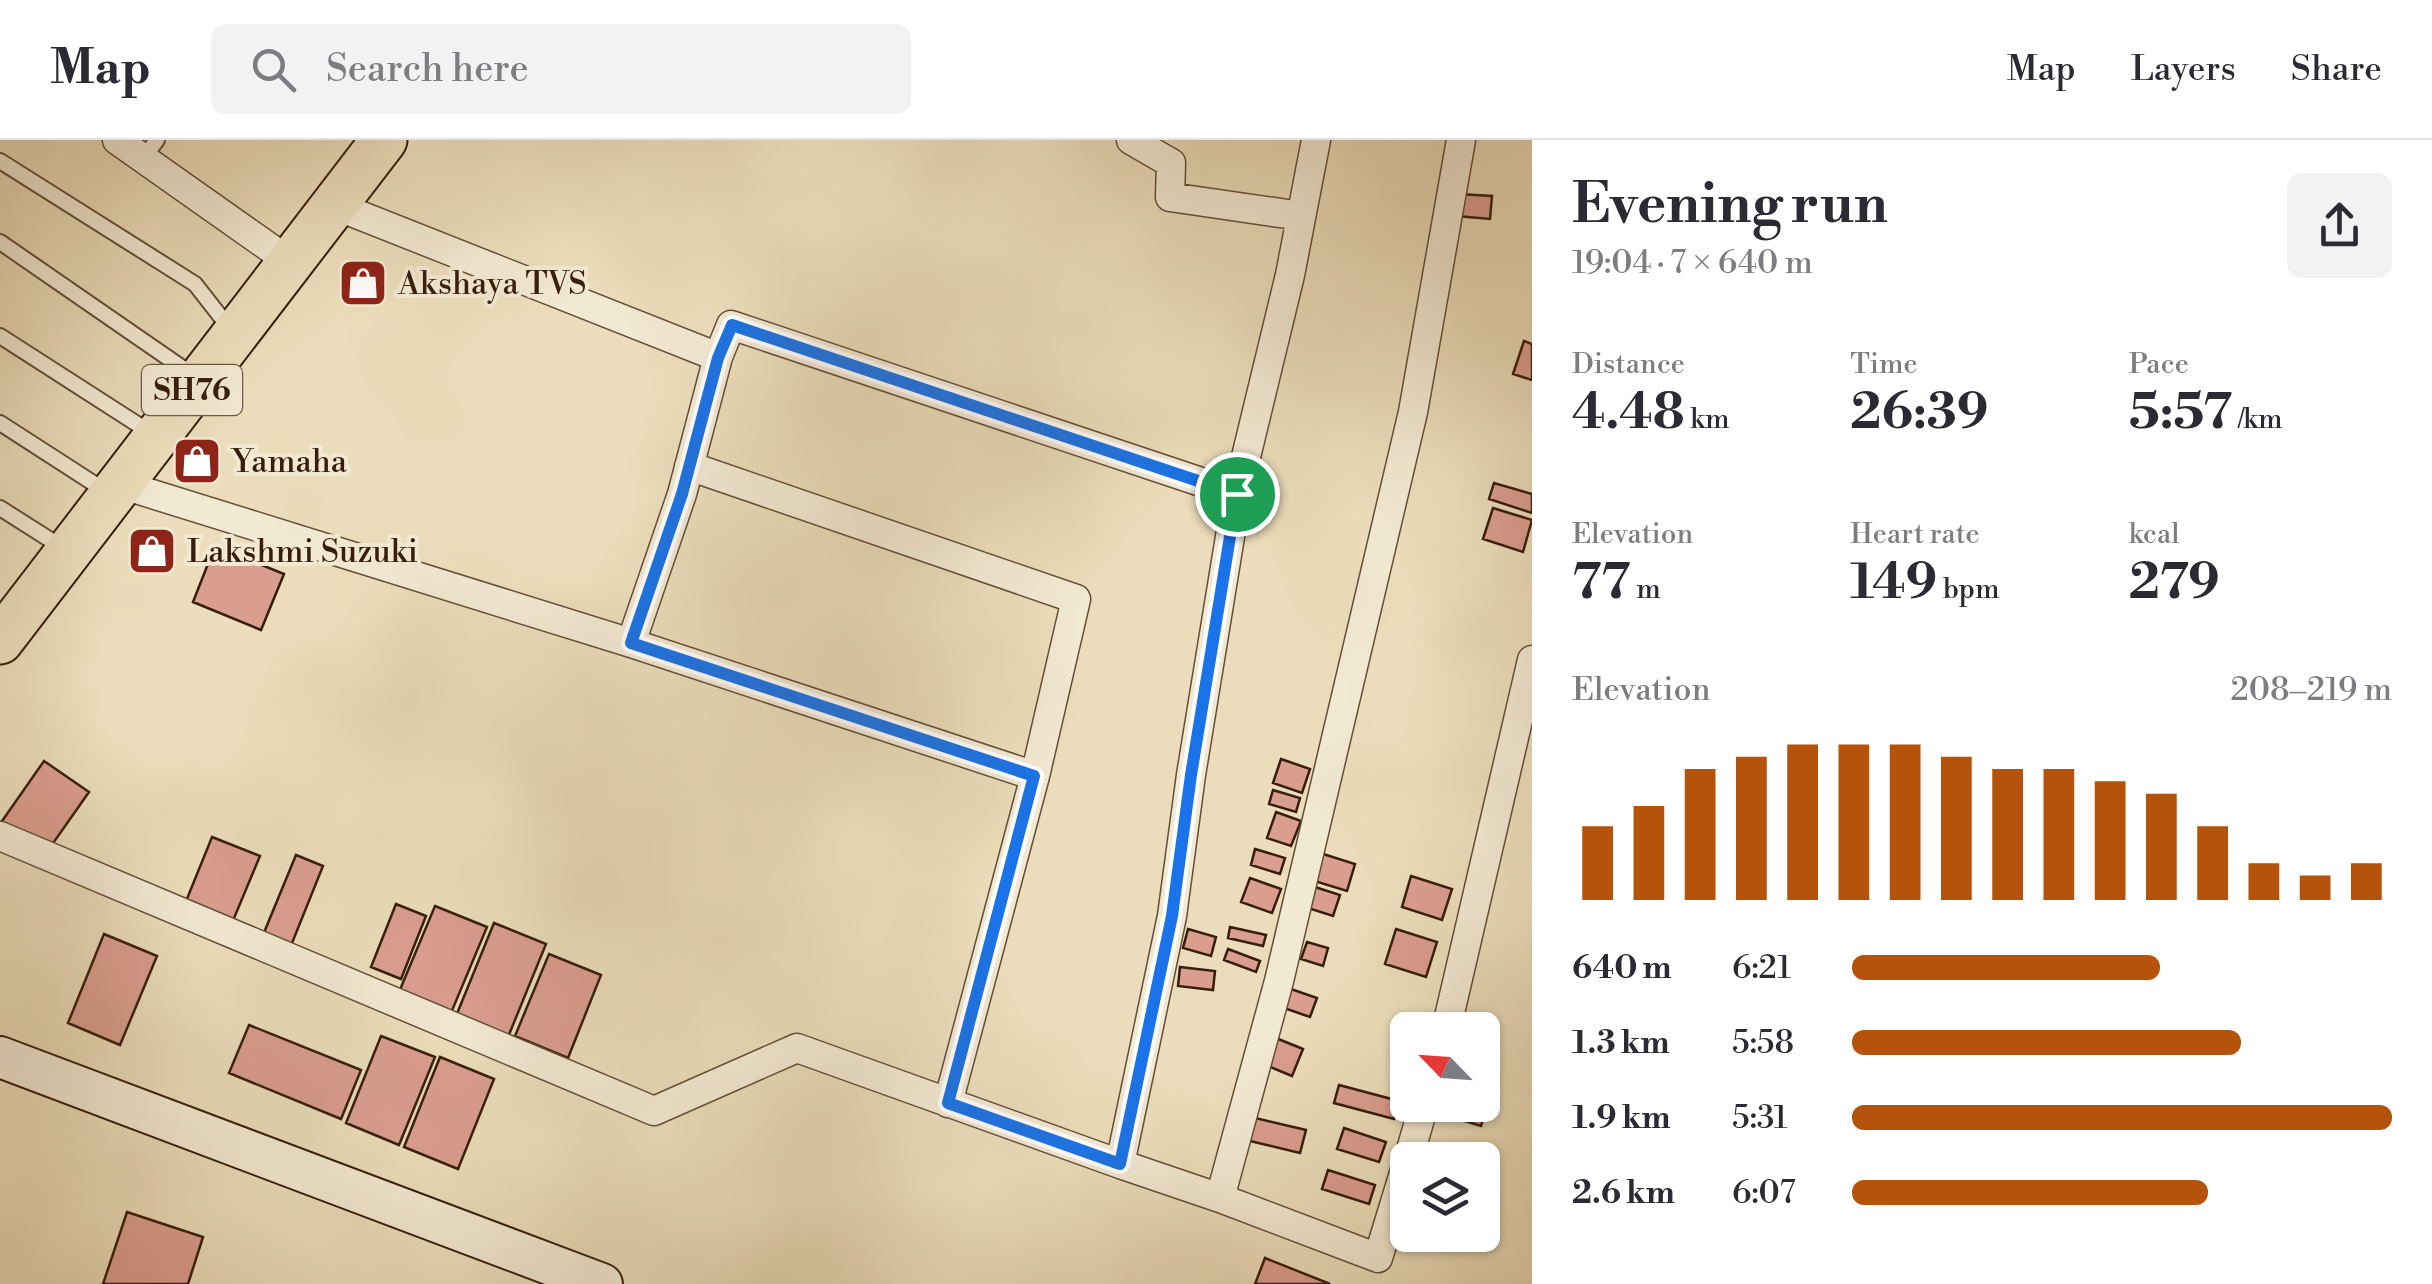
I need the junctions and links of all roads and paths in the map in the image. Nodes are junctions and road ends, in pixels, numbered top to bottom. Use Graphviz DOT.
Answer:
graph roads {
  1 [pos="117,140"];
  2 [pos="384,140"];
  3 [pos="1132,140"];
  4 [pos="1316,140"];
  5 [pos="1461,140"];
  6 [pos="151,148"];
  7 [pos="0,161"];
  8 [pos="334,204"];
  9 [pos="1301,216"];
  10 [pos="0,242"];
  11 [pos="290,262"];
  12 [pos="234,334"];
  13 [pos="0,336"];
  14 [pos="718,358"];
  15 [pos="200,380"];
  16 [pos="0,423"];
  17 [pos="156,437"];
  18 [pos="689,466"];
  19 [pos="116,490"];
  20 [pos="1237,494"];
  21 [pos="0,508"];
  22 [pos="68,551"];
  23 [pos="0,641"];
  24 [pos="631,643"];
  25 [pos="1532,660"];
  26 [pos="1034,776"];
  27 [pos="0,836"];
  28 [pos="1450,1012"];
  29 [pos="0,1057"];
  30 [pos="948,1103"];
  31 [pos="1120,1164"];
  32 [pos="1220,1198"];
  33 [pos="1390,1219"];
  34 [pos="602,1284"];
  1 -- 6 [label="street"];
  2 -- 8 [label="main road, SH76"];
  3 -- 9 [label="street"];
  4 -- 9 [label="street"];
  5 -- 32 [label="street"];
  6 -- 11 [label="street"];
  7 -- 12 [label="lane"];
  8 -- 11 [label="main road, SH76"];
  8 -- 14 [label="street"];
  9 -- 20 [label="street"];
  10 -- 15 [label="lane"];
  11 -- 12 [label="main road, SH76"];
  12 -- 15 [label="main road, SH76"];
  13 -- 17 [label="lane"];
  14 -- 18 [label="street"];
  14 -- 20 [label="street"];
  15 -- 17 [label="main road, SH76"];
  16 -- 19 [label="lane"];
  17 -- 19 [label="main road, SH76"];
  18 -- 24 [label="street"];
  18 -- 26 [label="street"];
  19 -- 22 [label="main road, SH76"];
  19 -- 24 [label="street"];
  20 -- 31 [label="street"];
  21 -- 22 [label="lane"];
  22 -- 23 [label="main road, SH76"];
  24 -- 26 [label="street"];
  25 -- 28 [label="street"];
  26 -- 30 [label="street"];
  27 -- 30 [label="street"];
  29 -- 34 [label="street"];
  30 -- 31 [label="street"];
  31 -- 32 [label="street"];
  32 -- 33 [label="street"];
}
